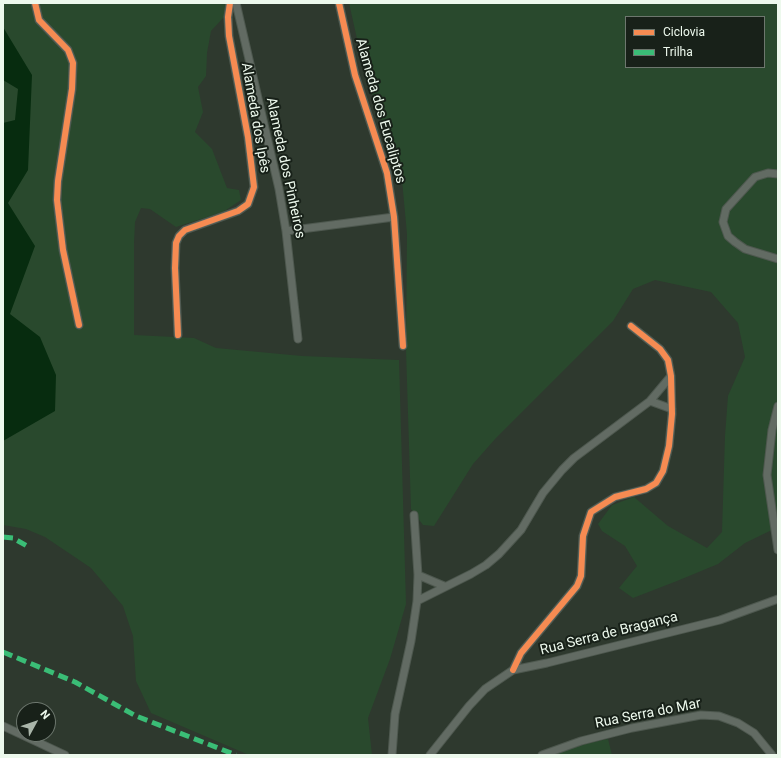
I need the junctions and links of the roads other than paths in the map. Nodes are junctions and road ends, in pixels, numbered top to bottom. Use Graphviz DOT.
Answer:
graph roads {
  1 [pos="35,3"];
  2 [pos="230,3"];
  3 [pos="236,3"];
  4 [pos="339,3"];
  5 [pos="778,174"];
  6 [pos="394,217"];
  7 [pos="286,231"];
  8 [pos="778,259"];
  9 [pos="79,325"];
  10 [pos="631,326"];
  11 [pos="178,335"];
  12 [pos="298,339"];
  13 [pos="403,346"];
  14 [pos="671,376"];
  15 [pos="650,401"];
  16 [pos="778,406"];
  17 [pos="672,409"];
  18 [pos="414,515"];
  19 [pos="778,550"];
  20 [pos="418,575"];
  21 [pos="444,586"];
  22 [pos="778,599"];
  23 [pos="417,601"];
  24 [pos="513,670"];
  25 [pos="3,726"];
  26 [pos="65,755"];
  27 [pos="392,755"];
  28 [pos="430,755"];
  29 [pos="542,755"];
  30 [pos="772,755"];
  1 -- 9 [label="street"];
  2 -- 11 [label="street, Alameda dos Ipês"];
  3 -- 7 [label="street, Alameda dos Pinheiros"];
  4 -- 6 [label="street, Alameda dos Eucaliptos"];
  5 -- 8 [label="street"];
  6 -- 7 [label="street"];
  6 -- 13 [label="street, Alameda dos Eucaliptos"];
  7 -- 12 [label="street, Alameda dos Pinheiros"];
  10 -- 14 [label="street"];
  14 -- 15 [label="street"];
  14 -- 17 [label="street"];
  15 -- 17 [label="street"];
  15 -- 21 [label="street"];
  16 -- 19 [label="street"];
  17 -- 24 [label="street"];
  18 -- 20 [label="street"];
  20 -- 21 [label="street"];
  20 -- 23 [label="street"];
  21 -- 23 [label="street"];
  22 -- 24 [label="street, Rua Serra de Bragança"];
  23 -- 27 [label="street"];
  24 -- 28 [label="street, Rua Serra de Bragança"];
  25 -- 26 [label="street"];
  29 -- 30 [label="street, Rua Serra do Mar"];
}
